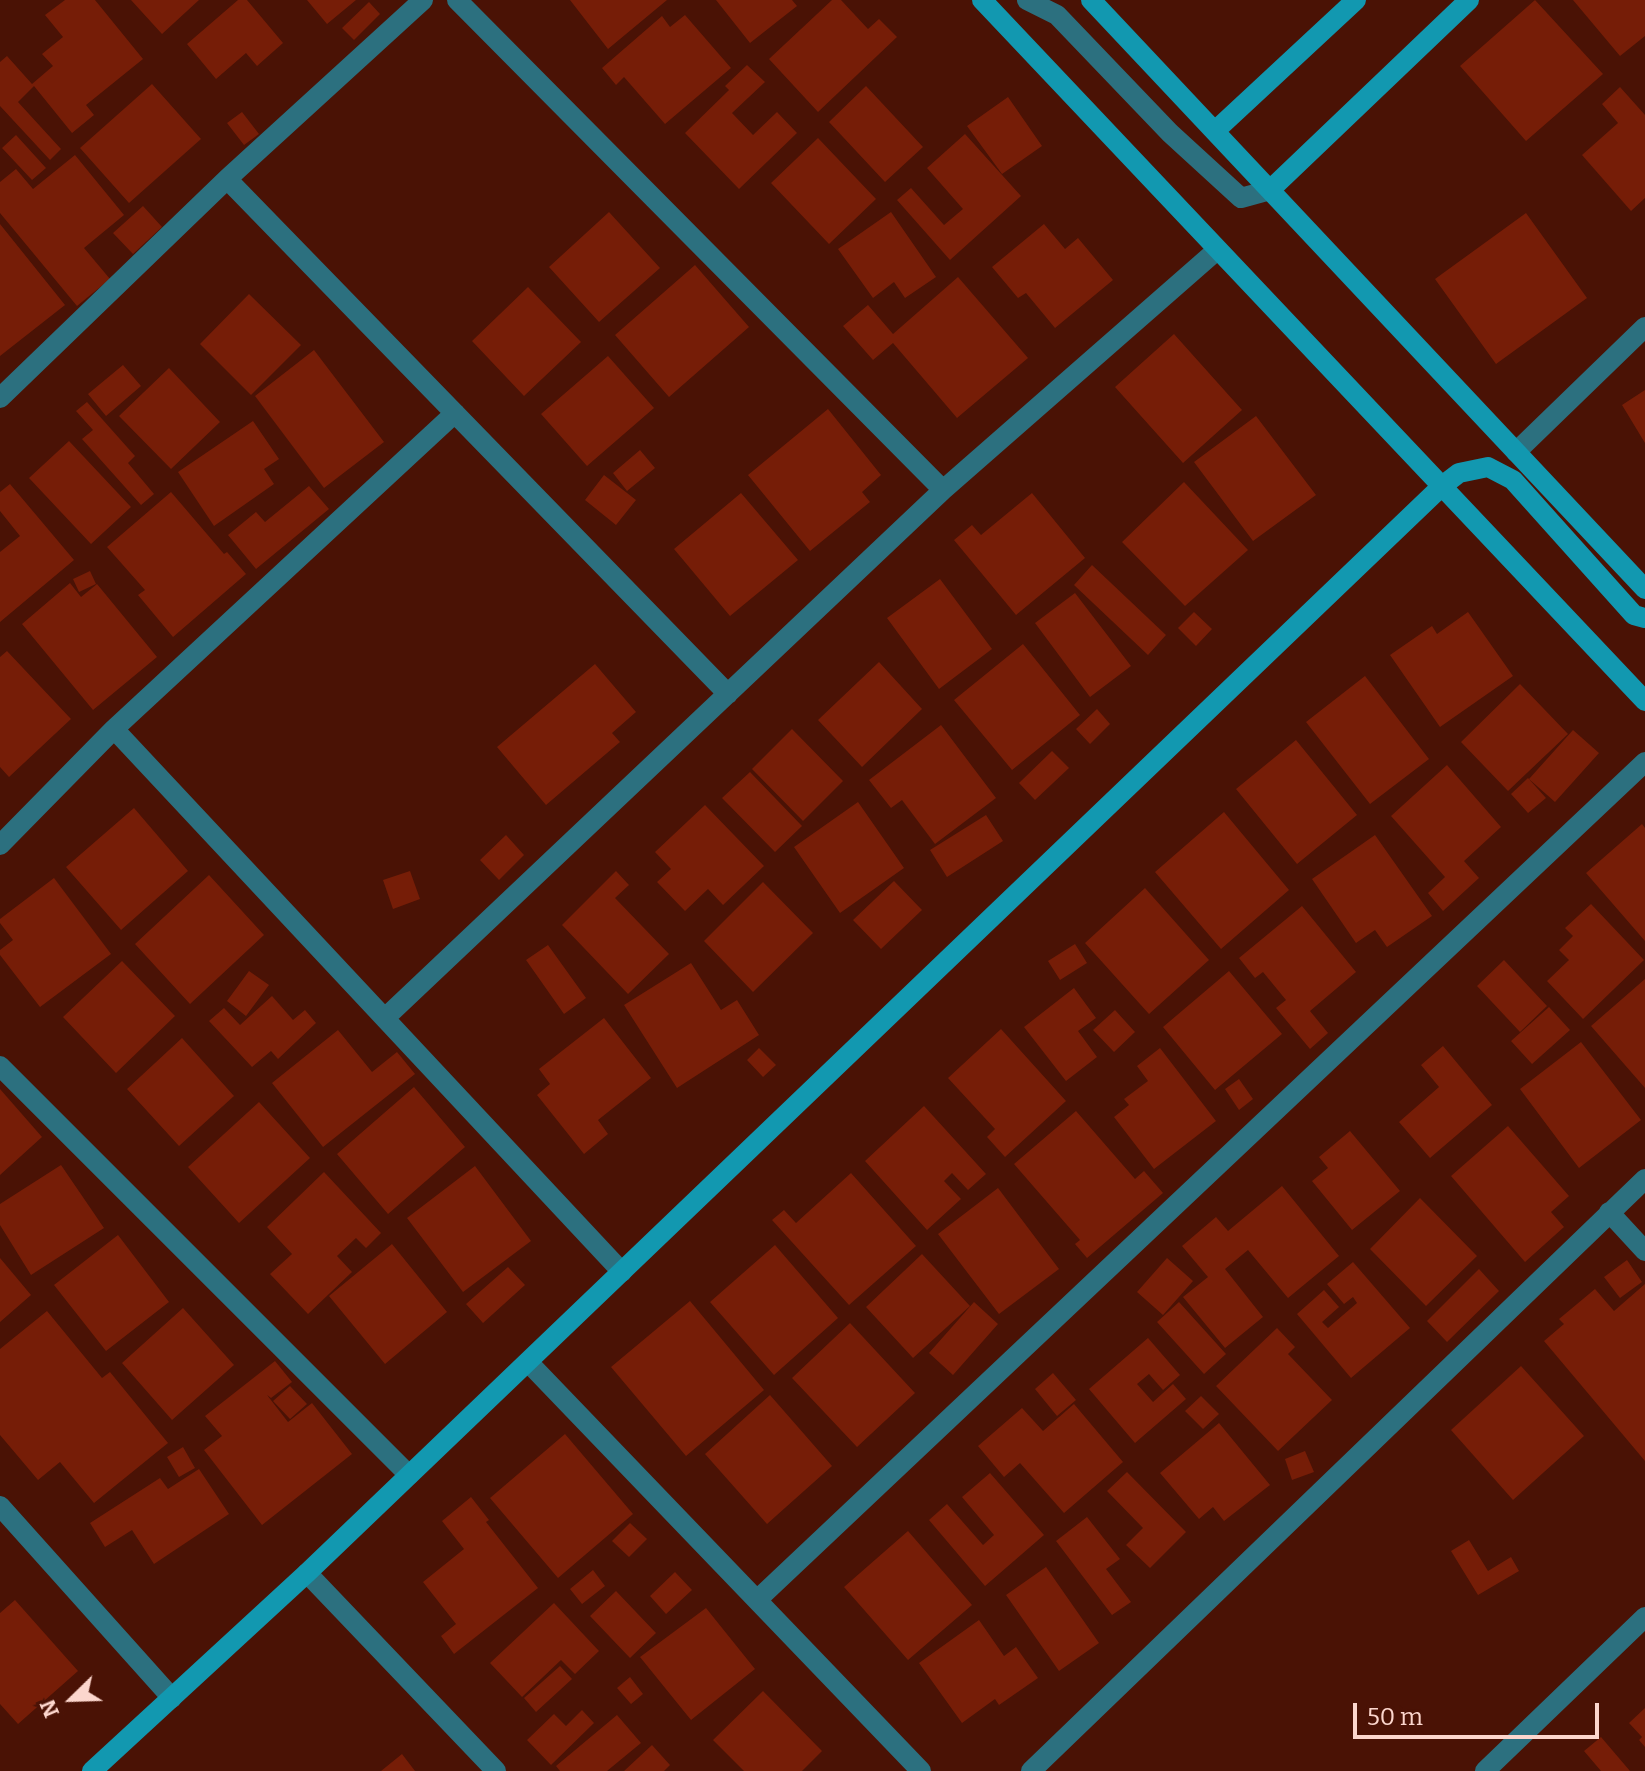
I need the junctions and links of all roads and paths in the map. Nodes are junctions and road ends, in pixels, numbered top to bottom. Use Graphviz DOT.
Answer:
graph roads {
  1 [pos="423,0"];
  2 [pos="457,0"];
  3 [pos="982,0"];
  4 [pos="1027,0"];
  5 [pos="1091,0"];
  6 [pos="1356,0"];
  7 [pos="1469,0"];
  8 [pos="1215,131"];
  9 [pos="227,179"];
  10 [pos="1270,190"];
  11 [pos="1217,250"];
  12 [pos="1645,327"];
  13 [pos="0,398"];
  14 [pos="455,413"];
  15 [pos="1516,452"];
  16 [pos="1442,486"];
  17 [pos="943,490"];
  18 [pos="1645,589"];
  19 [pos="1645,618"];
  20 [pos="728,694"];
  21 [pos="1645,701"];
  22 [pos="114,729"];
  23 [pos="1645,762"];
  24 [pos="0,845"];
  25 [pos="385,1018"];
  26 [pos="0,1066"];
  27 [pos="1645,1179"];
  28 [pos="1609,1212"];
  29 [pos="1645,1251"];
  30 [pos="622,1272"];
  31 [pos="528,1362"];
  32 [pos="409,1475"];
  33 [pos="0,1506"];
  34 [pos="307,1573"];
  35 [pos="757,1600"];
  36 [pos="1645,1617"];
  37 [pos="172,1698"];
  38 [pos="92,1771"];
  39 [pos="496,1771"];
  40 [pos="921,1771"];
  41 [pos="1031,1771"];
  42 [pos="1485,1771"];
  1 -- 9 [label="street"];
  2 -- 17 [label="street"];
  3 -- 11 [label="street"];
  4 -- 10 [label="street"];
  5 -- 8 [label="street"];
  6 -- 8 [label="street"];
  7 -- 10 [label="street"];
  8 -- 10 [label="street"];
  9 -- 13 [label="street"];
  9 -- 14 [label="street"];
  10 -- 15 [label="street"];
  11 -- 16 [label="street"];
  11 -- 17 [label="street"];
  12 -- 15 [label="street"];
  14 -- 20 [label="street"];
  14 -- 22 [label="street"];
  15 -- 18 [label="street"];
  16 -- 19 [label="street"];
  16 -- 21 [label="street"];
  16 -- 30 [label="street"];
  17 -- 20 [label="street"];
  20 -- 25 [label="street"];
  22 -- 24 [label="street"];
  22 -- 25 [label="street"];
  23 -- 35 [label="street"];
  25 -- 30 [label="street"];
  26 -- 32 [label="street"];
  27 -- 28 [label="street"];
  28 -- 29 [label="street"];
  28 -- 41 [label="street"];
  30 -- 31 [label="street"];
  31 -- 32 [label="street"];
  31 -- 35 [label="street"];
  32 -- 34 [label="street"];
  33 -- 37 [label="street"];
  34 -- 37 [label="street"];
  34 -- 39 [label="street"];
  35 -- 40 [label="street"];
  36 -- 42 [label="street"];
  37 -- 38 [label="street"];
}
